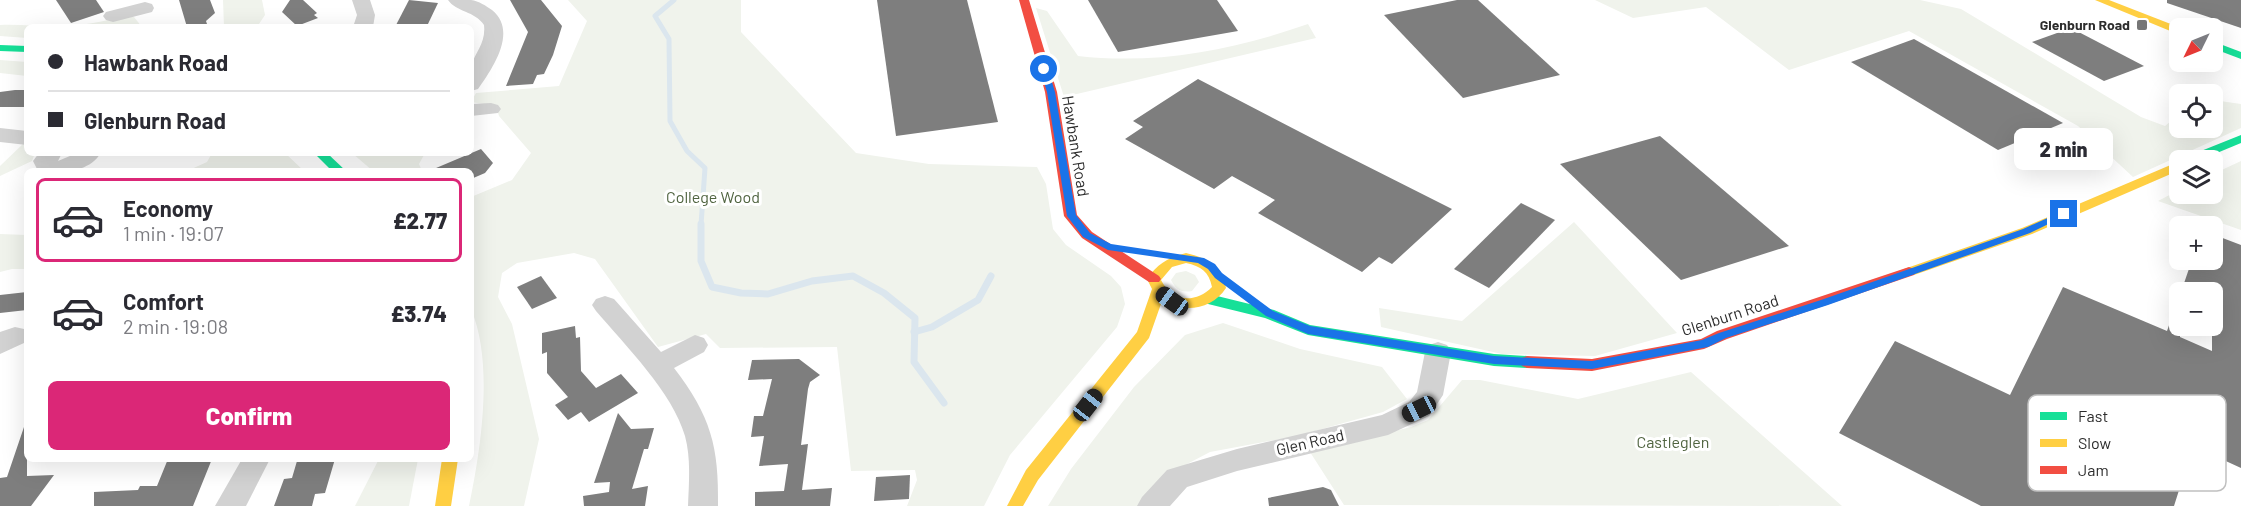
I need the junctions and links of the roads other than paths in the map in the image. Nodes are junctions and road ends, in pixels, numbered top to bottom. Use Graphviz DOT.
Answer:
graph roads {
  1 [pos="346,0"];
  2 [pos="354,0"];
  3 [pos="360,0"];
  4 [pos="457,0"];
  5 [pos="1024,0"];
  6 [pos="2100,0"];
  7 [pos="146,11"];
  8 [pos="113,16"];
  9 [pos="364,24"];
  10 [pos="2169,28"];
  11 [pos="0,48"];
  12 [pos="24,49"];
  13 [pos="2223,49"];
  14 [pos="2241,56"];
  15 [pos="474,80"];
  16 [pos="0,135"];
  17 [pos="24,138"];
  18 [pos="2241,139"];
  19 [pos="2214,150"];
  20 [pos="48,156"];
  21 [pos="86,156"];
  22 [pos="323,156"];
  23 [pos="52,168"];
  24 [pos="52,168"];
  25 [pos="337,168"];
  26 [pos="2169,170"];
  27 [pos="1108,247"];
  28 [pos="1186,258"];
  29 [pos="1219,275"];
  30 [pos="1156,285"];
  31 [pos="1209,300"];
  32 [pos="1191,304"];
  33 [pos="605,305"];
  34 [pos="1269,314"];
  35 [pos="1144,334"];
  36 [pos="695,345"];
  37 [pos="1438,352"];
  38 [pos="656,366"];
  39 [pos="255,462"];
  40 [pos="450,462"];
  41 [pos="230,506"];
  42 [pos="443,506"];
  43 [pos="703,506"];
  44 [pos="1015,506"];
  45 [pos="1152,506"];
  1 -- 2 [label="street"];
  3 -- 9 [label="street"];
  4 -- 15 [label="street"];
  5 -- 27 [label="street, Hawbank Road"];
  6 -- 10 [label="street"];
  7 -- 8 [label="street"];
  11 -- 12 [label="street"];
  13 -- 14 [label="street"];
  16 -- 17 [label="street"];
  18 -- 19 [label="street"];
  20 -- 23 [label="street"];
  21 -- 24 [label="street"];
  22 -- 25 [label="street"];
  26 -- 37 [label="street, Glenburn Road"];
  27 -- 28 [label="street, Hawbank Road"];
  27 -- 30 [label="street, Hawbank Road"];
  28 -- 29 [label="street"];
  28 -- 30 [label="street"];
  29 -- 31 [label="street"];
  29 -- 34 [label="street, Glenburn Road"];
  30 -- 32 [label="street"];
  30 -- 35 [label="street"];
  31 -- 32 [label="street"];
  31 -- 34 [label="street, Glenburn Road"];
  32 -- 35 [label="street"];
  33 -- 38 [label="street"];
  34 -- 37 [label="street, Glenburn Road"];
  35 -- 44 [label="street"];
  36 -- 38 [label="street"];
  37 -- 45 [label="street, Glen Road"];
  38 -- 43 [label="street"];
  39 -- 41 [label="street"];
  40 -- 42 [label="street"];
}
